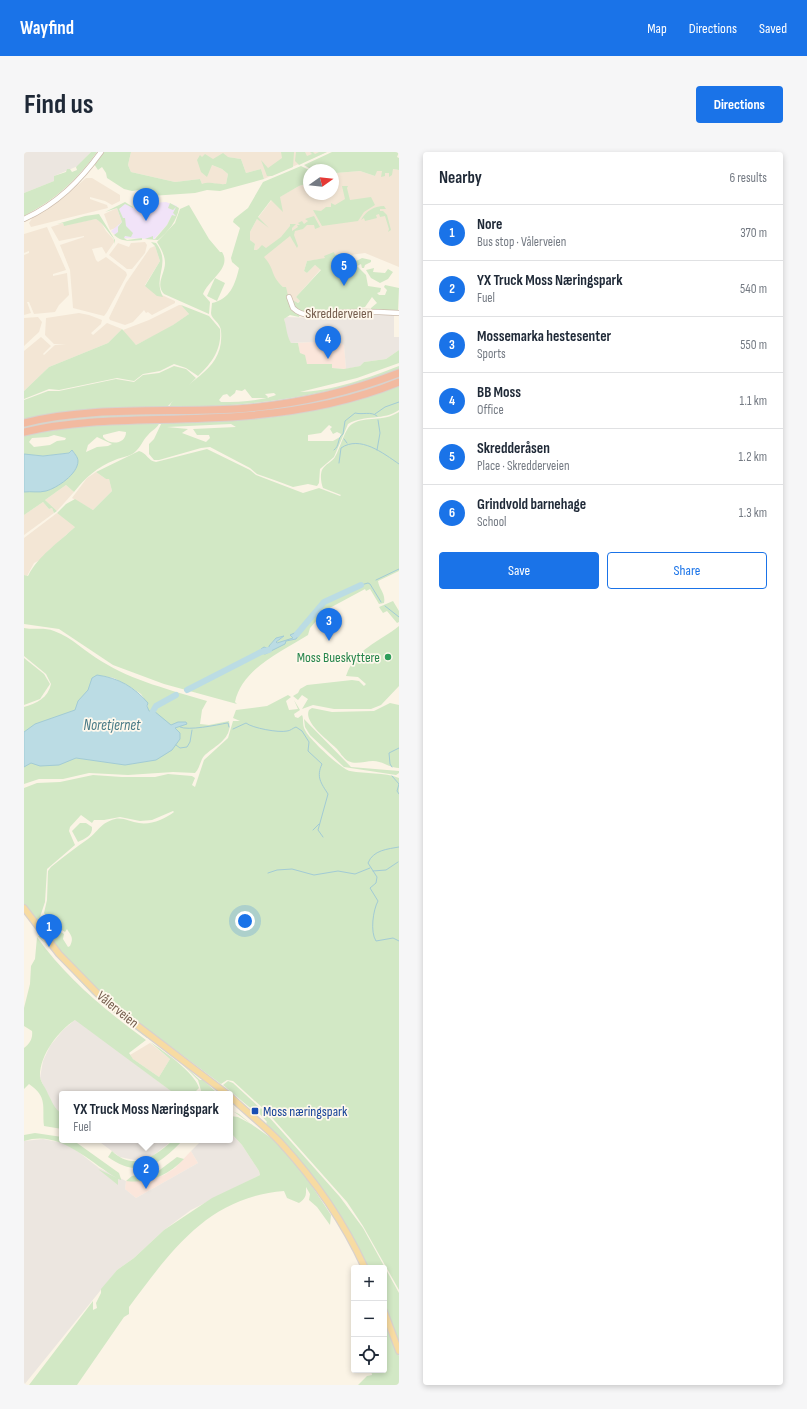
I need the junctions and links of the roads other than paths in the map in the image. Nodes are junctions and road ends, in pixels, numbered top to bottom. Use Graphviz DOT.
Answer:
graph roads {
  1 [pos="101,152"];
  2 [pos="24,219"];
  3 [pos="289,297"];
  4 [pos="399,313"];
  5 [pos="399,373"];
  6 [pos="399,382"];
  7 [pos="24,423"];
  8 [pos="24,432"];
  9 [pos="24,908"];
  10 [pos="220,1091"];
  11 [pos="233,1099"];
  12 [pos="363,1265"];
  13 [pos="387,1319"];
  14 [pos="399,1351"];
  1 -- 2 [label="street"];
  3 -- 4 [label="street, Skredderveien"];
  5 -- 7 [label="highway"];
  6 -- 8 [label="highway"];
  9 -- 10 [label="main road, Vålerveien"];
  11 -- 12 [label="main road"];
  13 -- 14 [label="main road"];
}
